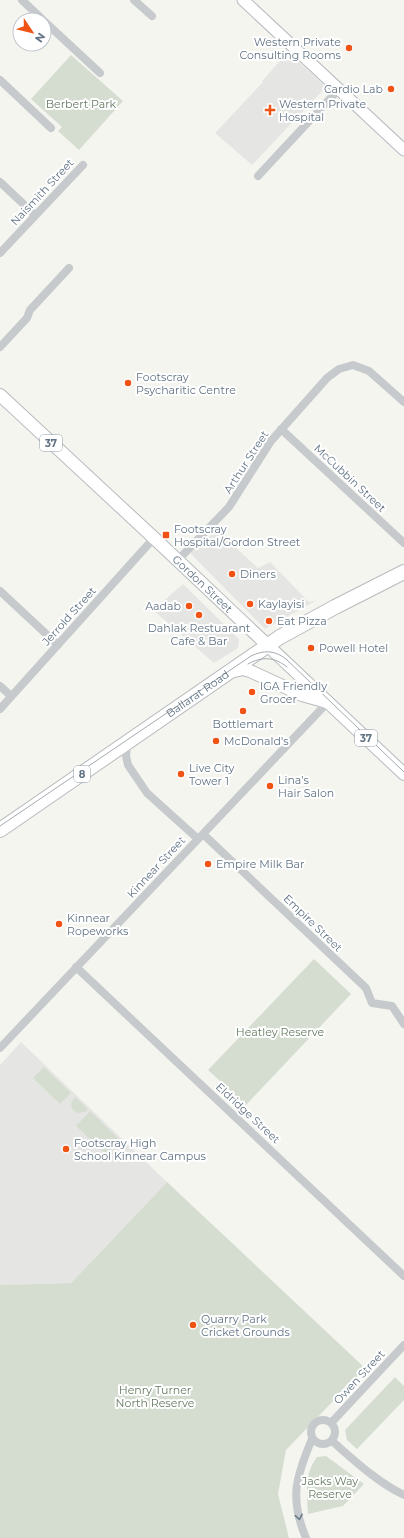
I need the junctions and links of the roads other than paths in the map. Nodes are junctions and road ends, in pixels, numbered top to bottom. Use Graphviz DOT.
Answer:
graph roads {
  1 [pos="22,0"];
  2 [pos="134,0"];
  3 [pos="243,0"];
  4 [pos="35,12"];
  5 [pos="152,16"];
  6 [pos="52,28"];
  7 [pos="100,73"];
  8 [pos="0,80"];
  9 [pos="339,90"];
  10 [pos="51,128"];
  11 [pos="404,150"];
  12 [pos="83,164"];
  13 [pos="258,176"];
  14 [pos="0,182"];
  15 [pos="35,215"];
  16 [pos="0,253"];
  17 [pos="69,268"];
  18 [pos="0,347"];
  19 [pos="0,395"];
  20 [pos="404,402"];
  21 [pos="281,429"];
  22 [pos="154,538"];
  23 [pos="404,543"];
  24 [pos="178,560"];
  25 [pos="403,574"];
  26 [pos="0,591"];
  27 [pos="58,645"];
  28 [pos="268,646"];
  29 [pos="229,672"];
  30 [pos="0,686"];
  31 [pos="11,696"];
  32 [pos="328,702"];
  33 [pos="0,709"];
  34 [pos="131,741"];
  35 [pos="108,756"];
  36 [pos="128,765"];
  37 [pos="404,774"];
  38 [pos="0,830"];
  39 [pos="201,836"];
  40 [pos="76,967"];
  41 [pos="404,1024"];
  42 [pos="0,1048"];
  43 [pos="404,1276"];
  44 [pos="404,1345"];
  45 [pos="331,1423"];
  46 [pos="312,1439"];
  47 [pos="332,1441"];
  48 [pos="404,1495"];
  49 [pos="306,1538"];
  1 -- 4 [label="street"];
  2 -- 5 [label="street"];
  3 -- 9 [label="street"];
  6 -- 7 [label="street"];
  8 -- 10 [label="street"];
  9 -- 11 [label="street"];
  9 -- 13 [label="street"];
  12 -- 15 [label="street, Naismith Street"];
  14 -- 15 [label="street"];
  15 -- 16 [label="street, Naismith Street"];
  17 -- 18 [label="street"];
  19 -- 22 [label="main road, Gordon Street / 37"];
  20 -- 21 [label="street, Arthur Street"];
  21 -- 23 [label="street, McCubbin Street"];
  21 -- 24 [label="street, Arthur Street"];
  22 -- 24 [label="main road, Gordon Street / 37"];
  22 -- 27 [label="street, Jerrold Street"];
  24 -- 28 [label="main road, Gordon Street / 37"];
  25 -- 28 [label="highway, Ballarat Road / 8"];
  26 -- 27 [label="street"];
  27 -- 31 [label="street, Jerrold Street"];
  28 -- 29 [label="highway, Ballarat Road / 8"];
  28 -- 32 [label="main road, Gordon Street / 37"];
  29 -- 32 [label="main road"];
  29 -- 34 [label="highway, Ballarat Road / 8"];
  30 -- 31 [label="street"];
  31 -- 33 [label="street, Jerrold Street"];
  32 -- 37 [label="main road, Gordon Street / 37"];
  32 -- 39 [label="street, Kinnear Street"];
  34 -- 35 [label="highway, Ballarat Road / 8"];
  34 -- 36 [label="street"];
  35 -- 36 [label="street"];
  35 -- 38 [label="highway, Ballarat Road / 8"];
  36 -- 39 [label="street"];
  39 -- 40 [label="street, Kinnear Street"];
  39 -- 41 [label="street, Empire Street"];
  40 -- 42 [label="street, Kinnear Street"];
  40 -- 43 [label="street, Eldridge Street"];
  44 -- 45 [label="street, Owen Street"];
  45 -- 46 [label="street"];
  45 -- 47 [label="street"];
  46 -- 47 [label="street"];
  46 -- 49 [label="street, one-way"];
  47 -- 48 [label="street"];
}
